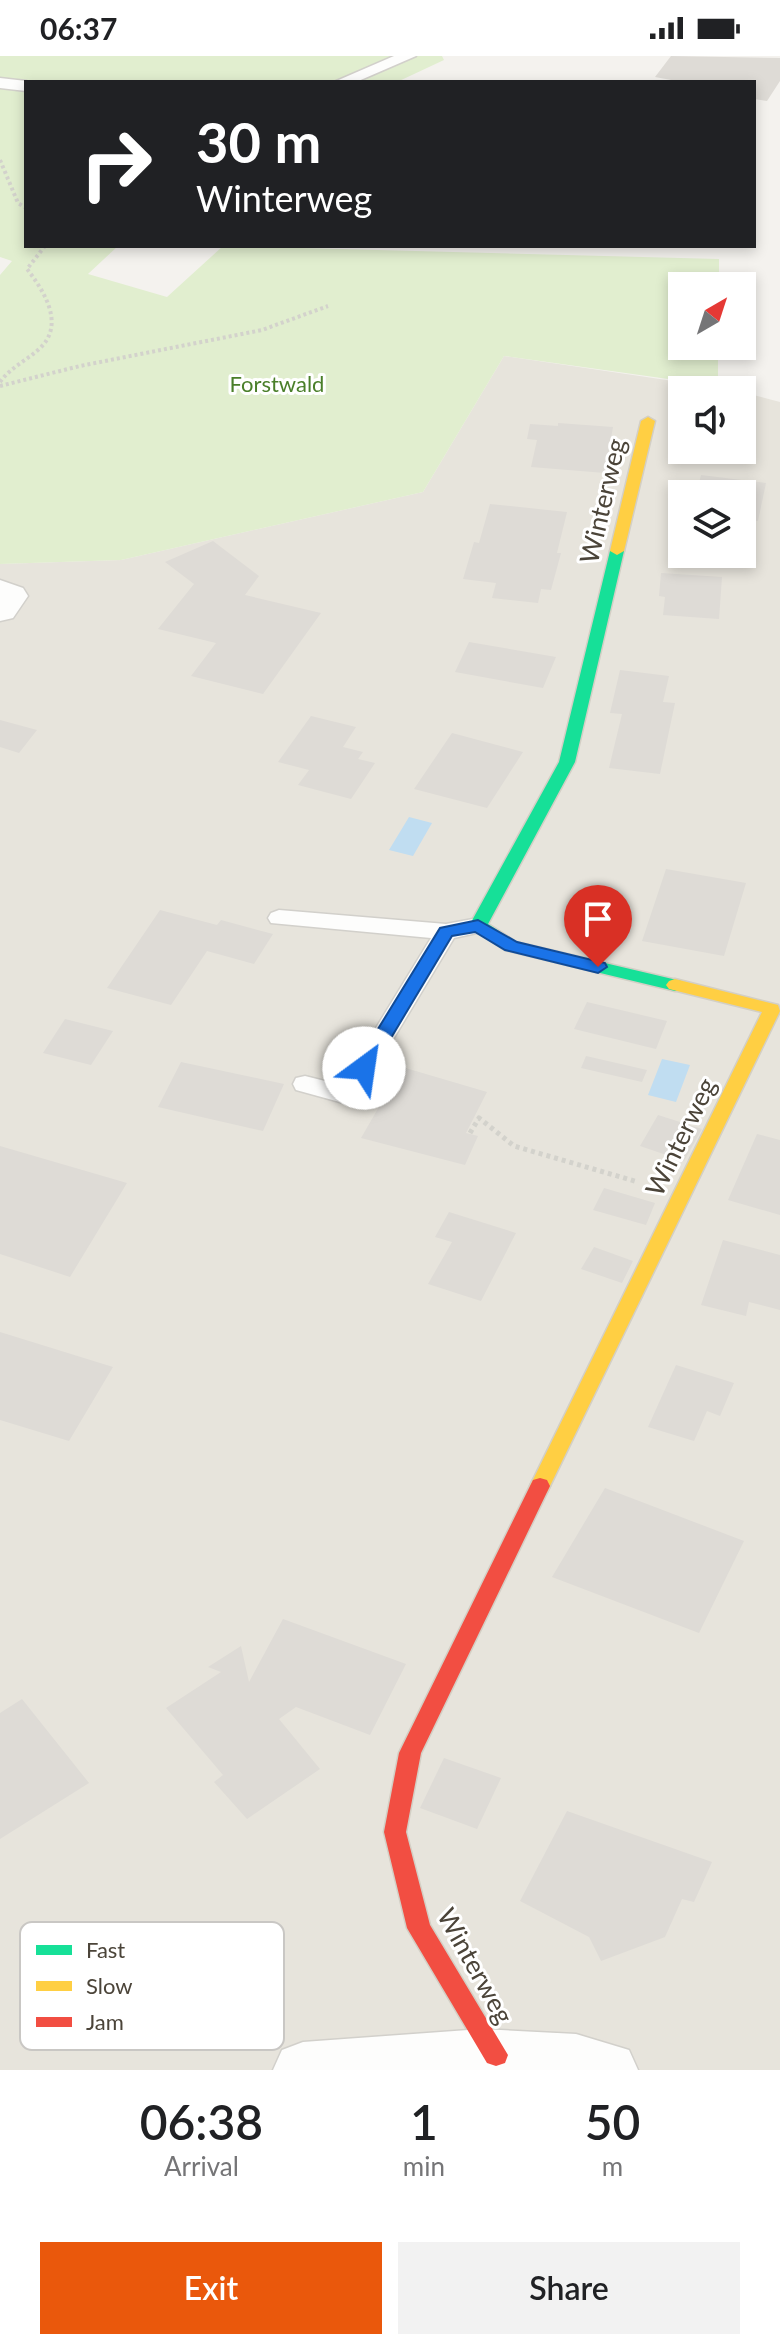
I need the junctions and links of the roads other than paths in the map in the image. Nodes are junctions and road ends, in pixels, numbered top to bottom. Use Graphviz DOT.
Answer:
graph roads {
  1 [pos="408,56"];
  2 [pos="347,80"];
  3 [pos="0,83"];
  4 [pos="24,86"];
  5 [pos="648,421"];
  6 [pos="0,591"];
  7 [pos="0,610"];
  8 [pos="279,918"];
  9 [pos="478,926"];
  10 [pos="446,932"];
  11 [pos="305,1084"];
  12 [pos="496,2055"];
  13 [pos="303,2070"];
  14 [pos="608,2070"];
  1 -- 2 [label="lane"];
  3 -- 4 [label="lane"];
  5 -- 9 [label="street, Winterweg"];
  6 -- 7 [label="street"];
  8 -- 10 [label="lane"];
  9 -- 10 [label="lane"];
  9 -- 12 [label="street, Winterweg"];
  10 -- 11 [label="lane"];
  12 -- 13 [label="street"];
  12 -- 14 [label="street"];
}
